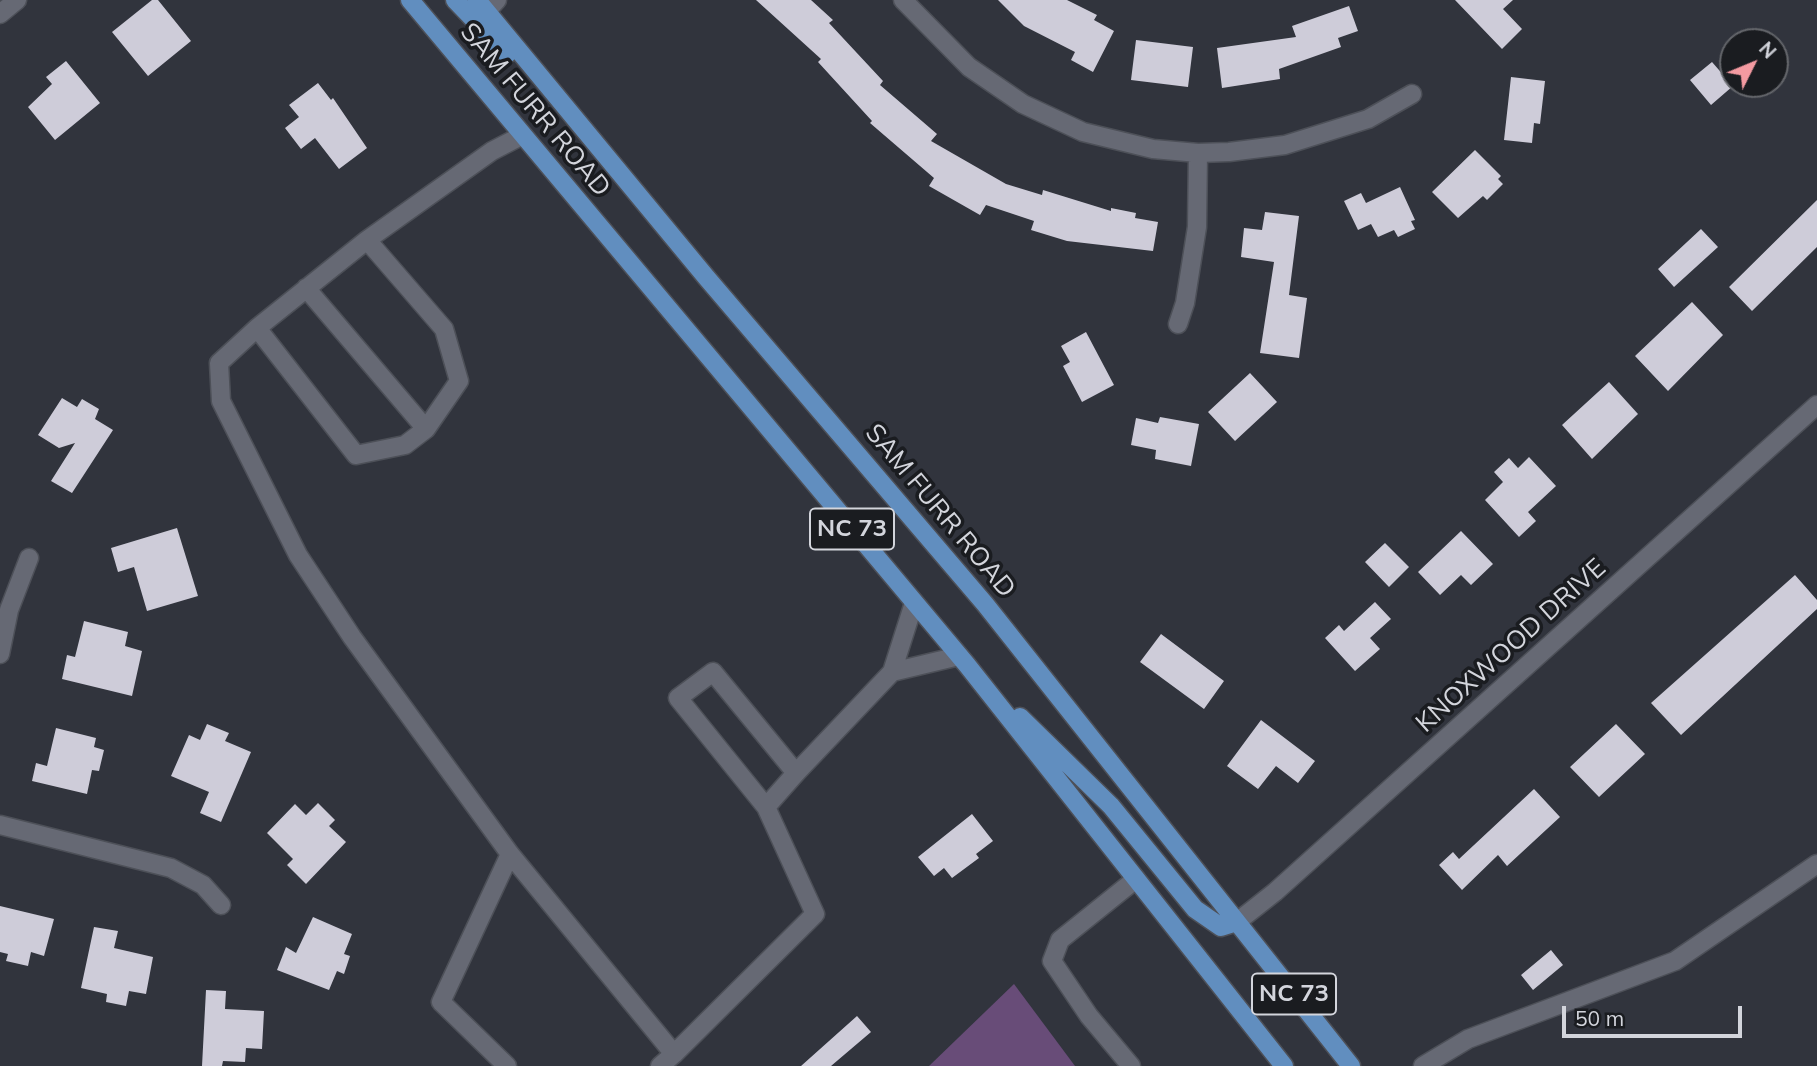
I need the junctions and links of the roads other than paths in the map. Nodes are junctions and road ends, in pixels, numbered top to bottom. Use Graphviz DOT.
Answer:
graph roads {
  1 [pos="17,0"];
  2 [pos="410,0"];
  3 [pos="455,0"];
  4 [pos="902,0"];
  5 [pos="486,4"];
  6 [pos="0,13"];
  7 [pos="1412,94"];
  8 [pos="522,136"];
  9 [pos="1198,153"];
  10 [pos="604,155"];
  11 [pos="366,240"];
  12 [pos="306,288"];
  13 [pos="1178,324"];
  14 [pos="257,328"];
  15 [pos="1817,405"];
  16 [pos="426,429"];
  17 [pos="29,558"];
  18 [pos="914,603"];
  19 [pos="0,654"];
  20 [pos="963,661"];
  21 [pos="892,672"];
  22 [pos="796,773"];
  23 [pos="766,807"];
  24 [pos="0,825"];
  25 [pos="510,854"];
  26 [pos="1817,864"];
  27 [pos="1136,879"];
  28 [pos="221,905"];
  29 [pos="1237,922"];
  30 [pos="674,1054"];
  31 [pos="507,1066"];
  32 [pos="660,1066"];
  33 [pos="1131,1066"];
  34 [pos="1283,1066"];
  35 [pos="1351,1066"];
  36 [pos="1423,1066"];
  1 -- 6 [label="street"];
  2 -- 8 [label="main road, SAM FURR ROAD / NC 73"];
  3 -- 10 [label="main road"];
  4 -- 9 [label="street"];
  5 -- 10 [label="main road, SAM FURR ROAD / NC 73"];
  7 -- 9 [label="street"];
  8 -- 11 [label="street"];
  8 -- 18 [label="main road, SAM FURR ROAD / NC 73"];
  9 -- 13 [label="street"];
  10 -- 29 [label="main road, SAM FURR ROAD / NC 73"];
  11 -- 12 [label="street"];
  11 -- 16 [label="street"];
  12 -- 14 [label="street"];
  12 -- 16 [label="street"];
  14 -- 16 [label="street"];
  14 -- 25 [label="street"];
  15 -- 29 [label="street, KNOXWOOD DRIVE"];
  17 -- 19 [label="street"];
  18 -- 20 [label="main road, SAM FURR ROAD / NC 73"];
  18 -- 21 [label="street"];
  20 -- 21 [label="street"];
  20 -- 27 [label="main road, SAM FURR ROAD / NC 73"];
  20 -- 29 [label="main road"];
  21 -- 22 [label="street"];
  22 -- 23 [label="street"];
  22 -- 23 [label="street"];
  23 -- 30 [label="street"];
  24 -- 28 [label="street"];
  25 -- 30 [label="street"];
  25 -- 31 [label="street"];
  26 -- 36 [label="street"];
  27 -- 33 [label="street"];
  27 -- 34 [label="main road, SAM FURR ROAD / NC 73"];
  29 -- 35 [label="main road, SAM FURR ROAD / NC 73"];
  30 -- 32 [label="street"];
}
